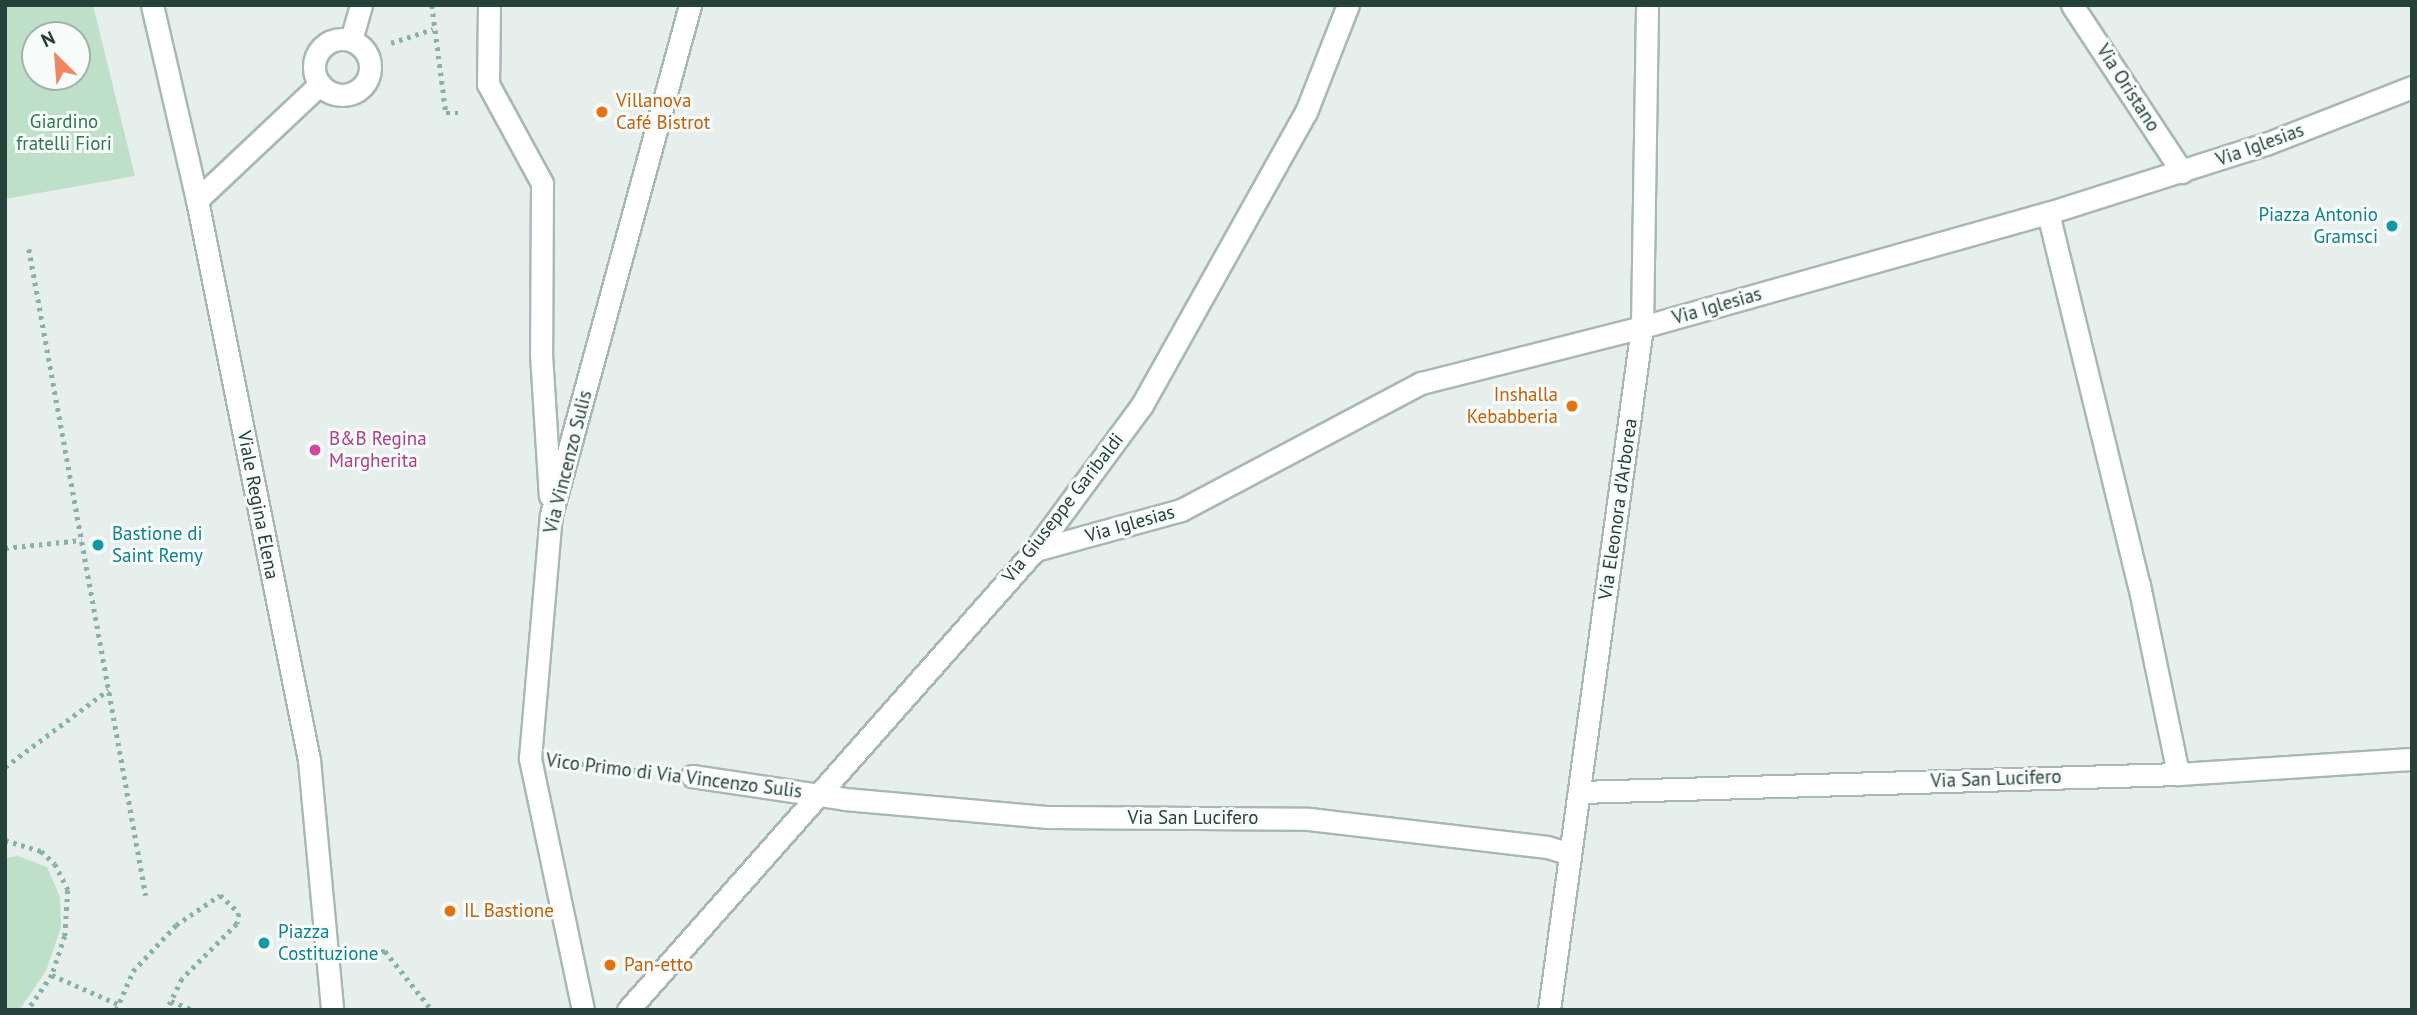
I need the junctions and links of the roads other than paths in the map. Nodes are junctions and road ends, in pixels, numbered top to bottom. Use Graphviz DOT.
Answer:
graph roads {
  1 [pos="152,5"];
  2 [pos="361,5"];
  3 [pos="489,5"];
  4 [pos="690,5"];
  5 [pos="1348,5"];
  6 [pos="1647,5"];
  7 [pos="2073,5"];
  8 [pos="358,46"];
  9 [pos="320,85"];
  10 [pos="2412,87"];
  11 [pos="2182,172"];
  12 [pos="197,200"];
  13 [pos="2048,213"];
  14 [pos="1642,327"];
  15 [pos="551,515"];
  16 [pos="1035,550"];
  17 [pos="2412,759"];
  18 [pos="2178,774"];
  19 [pos="692,776"];
  20 [pos="1580,792"];
  21 [pos="817,794"];
  22 [pos="1567,853"];
  23 [pos="332,1010"];
  24 [pos="583,1010"];
  25 [pos="628,1010"];
  26 [pos="1549,1010"];
  1 -- 12 [label="street, Viale Regina Elena"];
  2 -- 8 [label="street"];
  3 -- 15 [label="street"];
  4 -- 15 [label="street, Via Vincenzo Sulis"];
  5 -- 16 [label="street, Via Giuseppe Garibaldi"];
  6 -- 14 [label="street, Via Eleonora d'Arborea"];
  7 -- 11 [label="street, Via Oristano"];
  8 -- 9 [label="street"];
  8 -- 9 [label="street"];
  9 -- 12 [label="street"];
  10 -- 11 [label="street, Via Iglesias"];
  11 -- 13 [label="street, Via Iglesias"];
  12 -- 23 [label="street, Viale Regina Elena"];
  13 -- 14 [label="street, Via Iglesias"];
  13 -- 18 [label="street"];
  14 -- 16 [label="street, Via Iglesias"];
  14 -- 20 [label="street, Via Eleonora d'Arborea"];
  15 -- 24 [label="street, Via Vincenzo Sulis"];
  16 -- 21 [label="street, Via Giuseppe Garibaldi"];
  17 -- 18 [label="street, Via San Lucifero"];
  18 -- 20 [label="street, Via San Lucifero"];
  19 -- 21 [label="street, Vico Primo di Via Vincenzo Sulis"];
  20 -- 22 [label="street, Via Eleonora d'Arborea"];
  21 -- 22 [label="street, Via San Lucifero"];
  21 -- 25 [label="street, Via Giuseppe Garibaldi"];
  22 -- 26 [label="street, Via Eleonora d'Arborea"];
}
